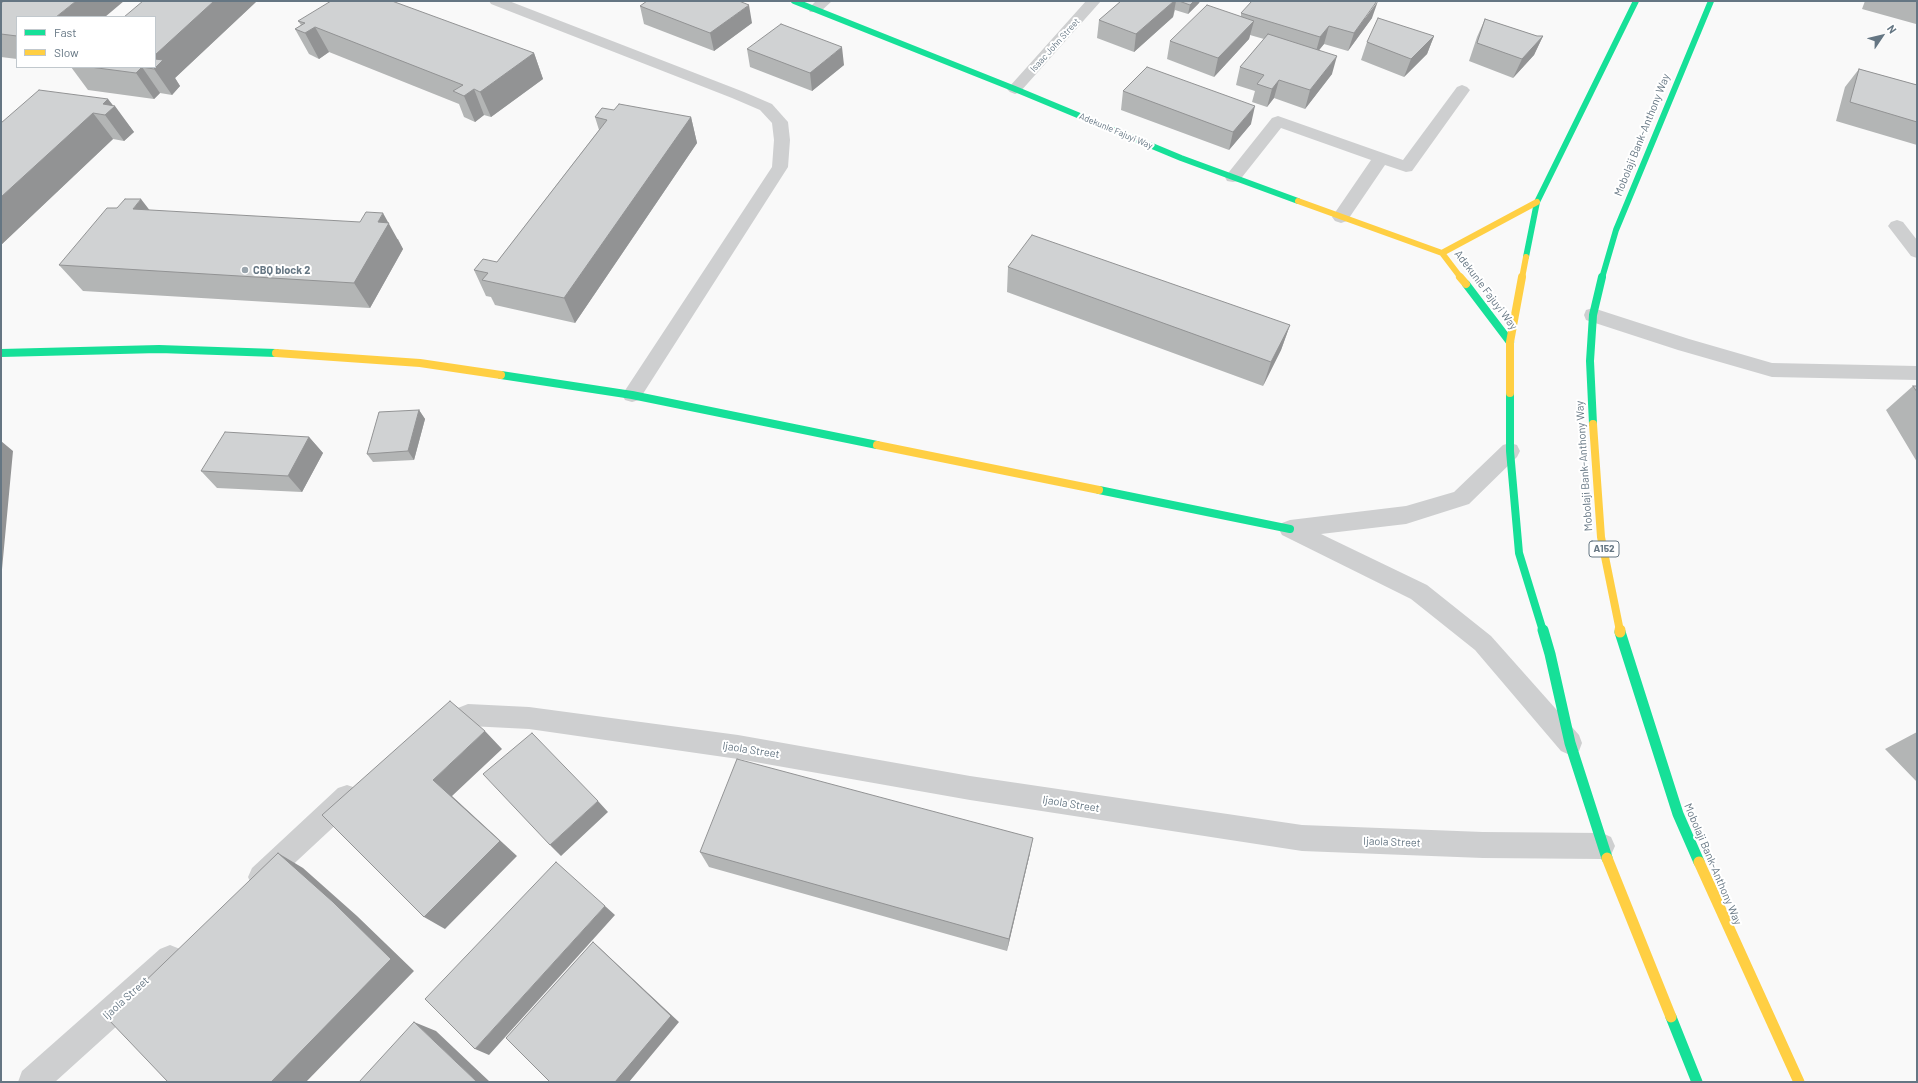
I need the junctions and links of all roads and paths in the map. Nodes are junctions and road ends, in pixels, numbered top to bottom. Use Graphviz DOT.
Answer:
graph roads {
  1 [pos="496,1"];
  2 [pos="794,1"];
  3 [pos="1094,1"];
  4 [pos="1636,1"];
  5 [pos="1711,1"];
  6 [pos="820,5"];
  7 [pos="1015,89"];
  8 [pos="1462,90"];
  9 [pos="1381,158"];
  10 [pos="1233,177"];
  11 [pos="1537,202"];
  12 [pos="1341,217"];
  13 [pos="1898,226"];
  14 [pos="1442,252"];
  15 [pos="1917,252"];
  16 [pos="1593,315"];
  17 [pos="1510,342"];
  18 [pos="1,353"];
  19 [pos="1917,373"];
  20 [pos="632,395"];
  21 [pos="1510,451"];
  22 [pos="1290,529"];
  23 [pos="415,738"];
  24 [pos="1570,743"];
  25 [pos="361,782"];
  26 [pos="1602,846"];
  27 [pos="243,893"];
  28 [pos="184,946"];
  29 [pos="33,1082"];
  30 [pos="1697,1082"];
  31 [pos="1800,1082"];
  1 -- 20 [label="street"];
  2 -- 6 [label="main road, Adekunle Fajuyi Way"];
  3 -- 7 [label="street, Isaac John Street"];
  4 -- 11 [label="main road"];
  5 -- 16 [label="main road, Mobolaji Bank-Anthony Way / A152"];
  6 -- 7 [label="main road, Adekunle Fajuyi Way"];
  7 -- 10 [label="main road, Adekunle Fajuyi Way"];
  8 -- 9 [label="street"];
  9 -- 10 [label="street"];
  9 -- 12 [label="street"];
  10 -- 12 [label="main road, Adekunle Fajuyi Way"];
  11 -- 14 [label="main road, Adekunle Fajuyi Way"];
  11 -- 17 [label="main road"];
  12 -- 14 [label="main road, Adekunle Fajuyi Way"];
  13 -- 15 [label="street"];
  14 -- 17 [label="main road, Adekunle Fajuyi Way"];
  16 -- 19 [label="street"];
  16 -- 31 [label="main road, Mobolaji Bank-Anthony Way / A152"];
  17 -- 21 [label="main road"];
  18 -- 20 [label="main road"];
  20 -- 22 [label="main road"];
  21 -- 22 [label="street"];
  21 -- 24 [label="main road"];
  22 -- 24 [label="street"];
  23 -- 26 [label="street, Ijaola Street"];
  24 -- 26 [label="main road"];
  25 -- 27 [label="street"];
  26 -- 30 [label="main road"];
  28 -- 29 [label="street, Ijaola Street"];
}
